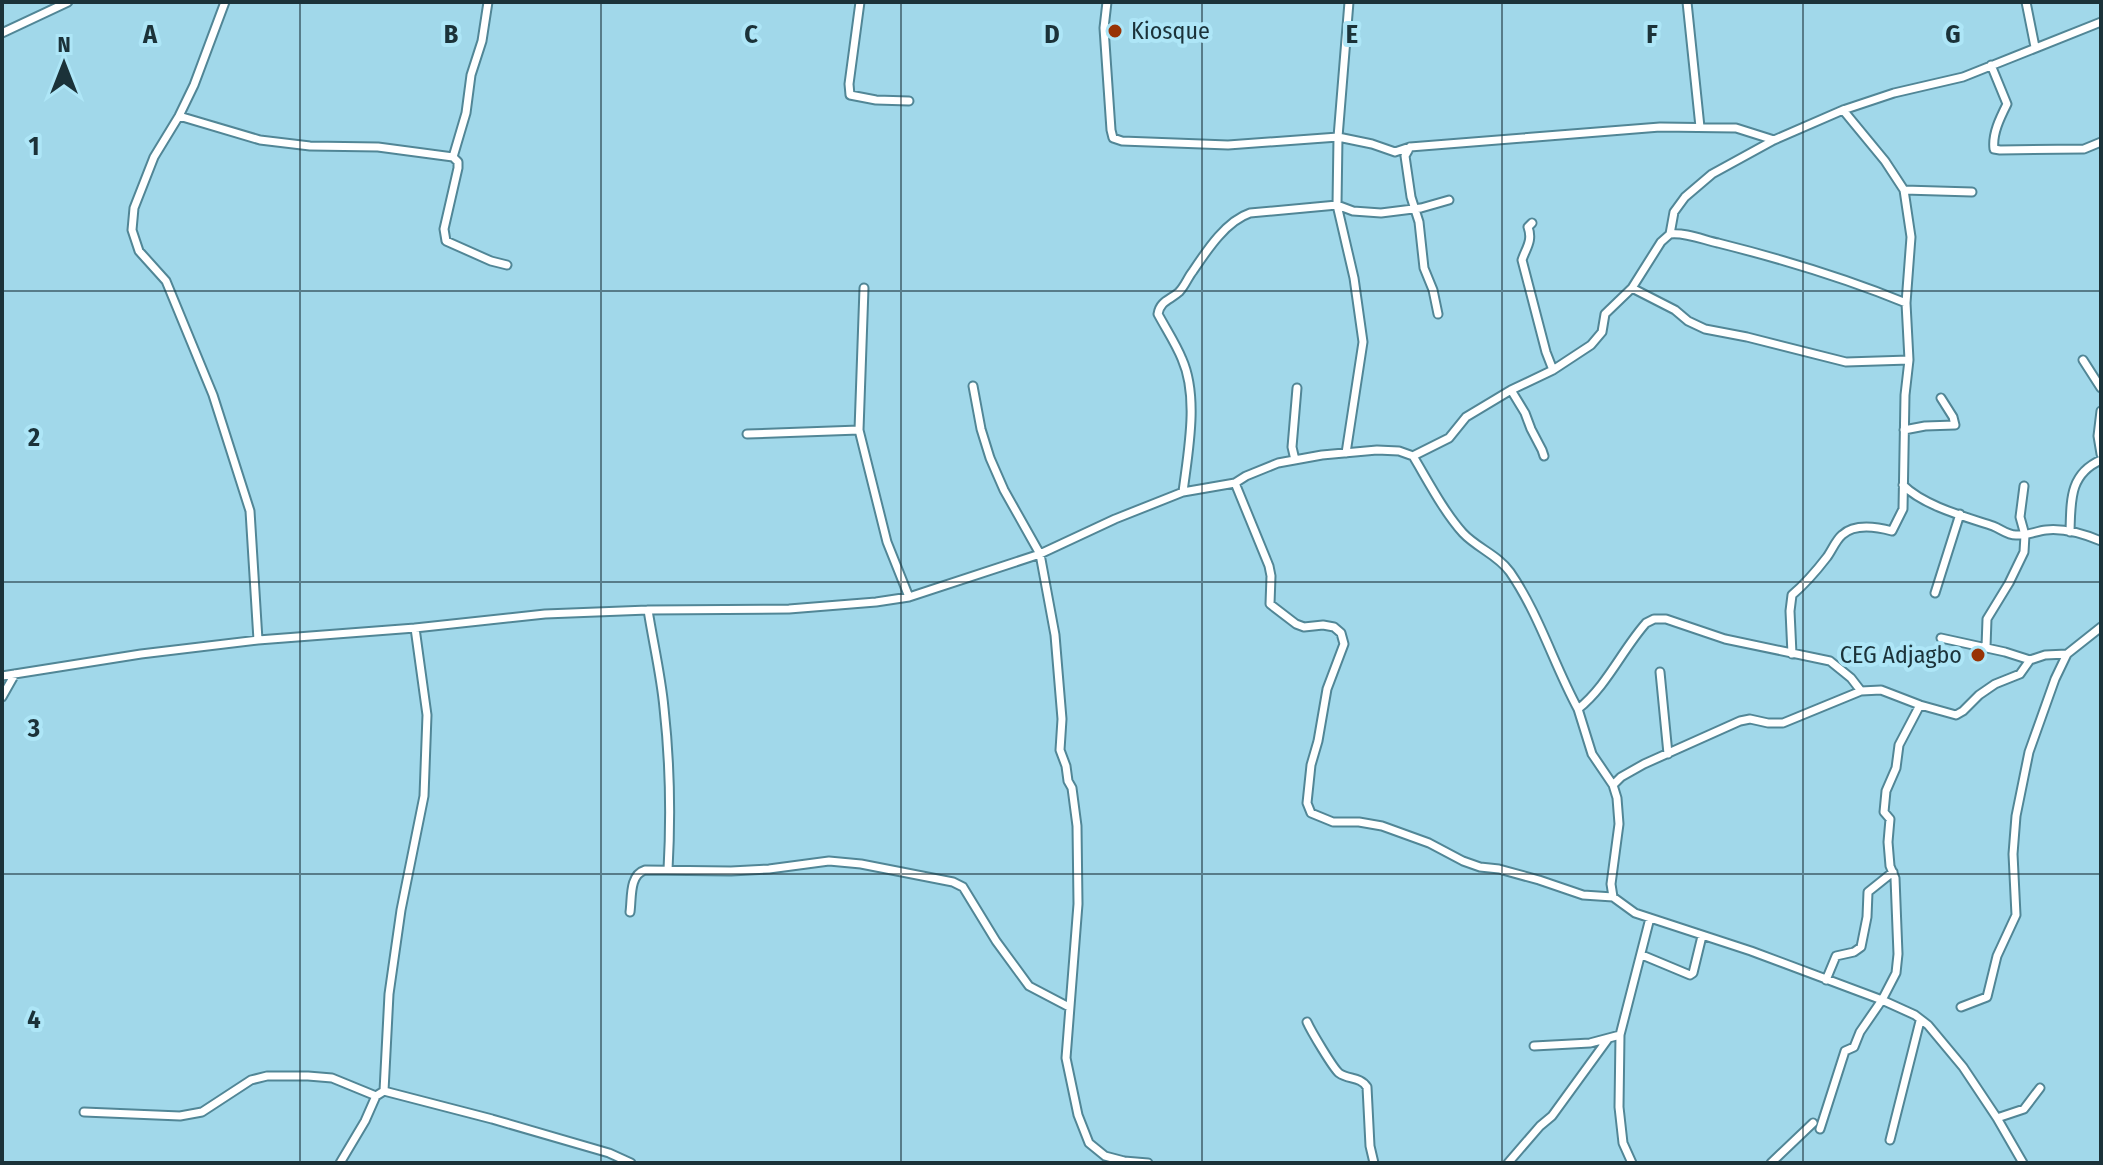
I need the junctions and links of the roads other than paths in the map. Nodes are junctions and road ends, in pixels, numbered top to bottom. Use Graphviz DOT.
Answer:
graph roads {
  1 [pos="68,2"];
  2 [pos="225,2"];
  3 [pos="488,2"];
  4 [pos="860,2"];
  5 [pos="1107,2"];
  6 [pos="1349,2"];
  7 [pos="1687,2"];
  8 [pos="2026,2"];
  9 [pos="2101,22"];
  10 [pos="2,33"];
  11 [pos="2035,47"];
  12 [pos="1991,65"];
  13 [pos="909,101"];
  14 [pos="1843,110"];
  15 [pos="179,116"];
  16 [pos="1700,127"];
  17 [pos="1338,137"];
  18 [pos="1774,140"];
  19 [pos="2101,142"];
  20 [pos="1410,147"];
  21 [pos="453,157"];
  22 [pos="1904,190"];
  23 [pos="1972,192"];
  24 [pos="1449,200"];
  25 [pos="1337,205"];
  26 [pos="1416,209"];
  27 [pos="1532,223"];
  28 [pos="1670,234"];
  29 [pos="507,265"];
  30 [pos="864,288"];
  31 [pos="1632,288"];
  32 [pos="1906,303"];
  33 [pos="1438,314"];
  34 [pos="1909,360"];
  35 [pos="2083,360"];
  36 [pos="1553,370"];
  37 [pos="973,386"];
  38 [pos="1297,388"];
  39 [pos="2101,388"];
  40 [pos="1511,390"];
  41 [pos="1941,398"];
  42 [pos="2101,411"];
  43 [pos="859,430"];
  44 [pos="1904,430"];
  45 [pos="747,434"];
  46 [pos="1346,453"];
  47 [pos="2101,454"];
  48 [pos="1413,456"];
  49 [pos="1544,456"];
  50 [pos="1295,460"];
  51 [pos="2101,460"];
  52 [pos="1235,483"];
  53 [pos="1903,485"];
  54 [pos="2024,486"];
  55 [pos="1183,492"];
  56 [pos="1960,514"];
  57 [pos="2070,532"];
  58 [pos="2025,535"];
  59 [pos="2101,541"];
  60 [pos="1040,554"];
  61 [pos="1935,593"];
  62 [pos="909,597"];
  63 [pos="648,610"];
  64 [pos="2101,627"];
  65 [pos="415,628"];
  66 [pos="1941,638"];
  67 [pos="258,640"];
  68 [pos="1986,647"];
  69 [pos="1792,654"];
  70 [pos="2067,654"];
  71 [pos="2030,660"];
  72 [pos="1660,672"];
  73 [pos="15,674"];
  74 [pos="2,676"];
  75 [pos="1861,691"];
  76 [pos="2,697"];
  77 [pos="1920,705"];
  78 [pos="1578,709"];
  79 [pos="1668,754"];
  80 [pos="1613,785"];
  81 [pos="668,870"];
  82 [pos="1893,872"];
  83 [pos="1613,897"];
  84 [pos="630,912"];
  85 [pos="1650,918"];
  86 [pos="1702,936"];
  87 [pos="1642,955"];
  88 [pos="1826,980"];
  89 [pos="1882,1000"];
  90 [pos="1069,1007"];
  91 [pos="1961,1007"];
  92 [pos="1920,1021"];
  93 [pos="1307,1022"];
  94 [pos="1620,1035"];
  95 [pos="1608,1039"];
  96 [pos="1534,1046"];
  97 [pos="2040,1088"];
  98 [pos="384,1091"];
  99 [pos="376,1096"];
  100 [pos="84,1112"];
  101 [pos="1997,1118"];
  102 [pos="1890,1140"];
  103 [pos="340,1163"];
  104 [pos="631,1163"];
  105 [pos="1148,1163"];
  106 [pos="1374,1163"];
  107 [pos="1508,1163"];
  108 [pos="1632,1163"];
  109 [pos="1771,1163"];
  110 [pos="2023,1163"];
  1 -- 10 [label="street"];
  2 -- 15 [label="street"];
  3 -- 21 [label="street"];
  4 -- 13 [label="street"];
  5 -- 17 [label="street"];
  6 -- 17 [label="street"];
  7 -- 16 [label="street"];
  8 -- 11 [label="street"];
  9 -- 11 [label="street"];
  11 -- 12 [label="street"];
  12 -- 14 [label="street"];
  12 -- 19 [label="street"];
  14 -- 18 [label="street"];
  14 -- 22 [label="street"];
  15 -- 21 [label="street"];
  15 -- 67 [label="street"];
  16 -- 18 [label="street"];
  16 -- 20 [label="street"];
  17 -- 20 [label="street"];
  17 -- 25 [label="street"];
  18 -- 28 [label="street"];
  20 -- 26 [label="street"];
  21 -- 29 [label="street"];
  22 -- 23 [label="street"];
  22 -- 32 [label="street"];
  24 -- 26 [label="street"];
  25 -- 26 [label="street"];
  25 -- 46 [label="street"];
  25 -- 55 [label="street"];
  26 -- 33 [label="street"];
  27 -- 36 [label="street"];
  28 -- 31 [label="street"];
  28 -- 32 [label="street"];
  30 -- 43 [label="street"];
  31 -- 34 [label="street"];
  31 -- 36 [label="street"];
  32 -- 34 [label="street"];
  34 -- 44 [label="street"];
  35 -- 39 [label="street"];
  36 -- 40 [label="street"];
  37 -- 60 [label="street"];
  38 -- 50 [label="street"];
  40 -- 48 [label="street"];
  40 -- 49 [label="street"];
  41 -- 44 [label="street"];
  42 -- 47 [label="street"];
  43 -- 45 [label="street"];
  43 -- 62 [label="street"];
  44 -- 53 [label="street"];
  46 -- 48 [label="street"];
  46 -- 50 [label="street"];
  48 -- 78 [label="street"];
  50 -- 52 [label="street"];
  51 -- 57 [label="street"];
  52 -- 55 [label="street"];
  52 -- 83 [label="street"];
  53 -- 56 [label="street"];
  53 -- 69 [label="street"];
  54 -- 58 [label="street"];
  55 -- 60 [label="street"];
  56 -- 58 [label="street"];
  56 -- 61 [label="street"];
  57 -- 58 [label="street"];
  57 -- 59 [label="street"];
  58 -- 68 [label="street"];
  60 -- 62 [label="street"];
  60 -- 90 [label="street"];
  62 -- 63 [label="street"];
  63 -- 65 [label="street"];
  63 -- 81 [label="street"];
  64 -- 70 [label="street"];
  65 -- 67 [label="street"];
  65 -- 98 [label="street"];
  66 -- 68 [label="street"];
  67 -- 73 [label="street"];
  68 -- 71 [label="street"];
  69 -- 75 [label="street"];
  69 -- 78 [label="street"];
  70 -- 71 [label="street"];
  70 -- 91 [label="street"];
  71 -- 77 [label="street"];
  72 -- 79 [label="street"];
  73 -- 74 [label="street"];
  73 -- 76 [label="street"];
  75 -- 77 [label="street"];
  75 -- 79 [label="street"];
  77 -- 82 [label="street"];
  78 -- 80 [label="street"];
  79 -- 80 [label="street"];
  80 -- 83 [label="street"];
  81 -- 84 [label="street"];
  81 -- 90 [label="street"];
  82 -- 88 [label="street"];
  82 -- 89 [label="street"];
  83 -- 85 [label="street"];
  85 -- 86 [label="street"];
  85 -- 87 [label="street"];
  86 -- 87 [label="street"];
  86 -- 88 [label="street"];
  87 -- 94 [label="street"];
  88 -- 89 [label="street"];
  89 -- 92 [label="street"];
  89 -- 109 [label="street"];
  90 -- 105 [label="street"];
  92 -- 101 [label="street"];
  92 -- 102 [label="street"];
  93 -- 106 [label="street"];
  94 -- 95 [label="street"];
  94 -- 108 [label="street"];
  95 -- 96 [label="street"];
  95 -- 107 [label="street"];
  97 -- 101 [label="street"];
  98 -- 99 [label="street"];
  98 -- 104 [label="street"];
  99 -- 100 [label="street"];
  99 -- 103 [label="street"];
  101 -- 110 [label="street"];
}
